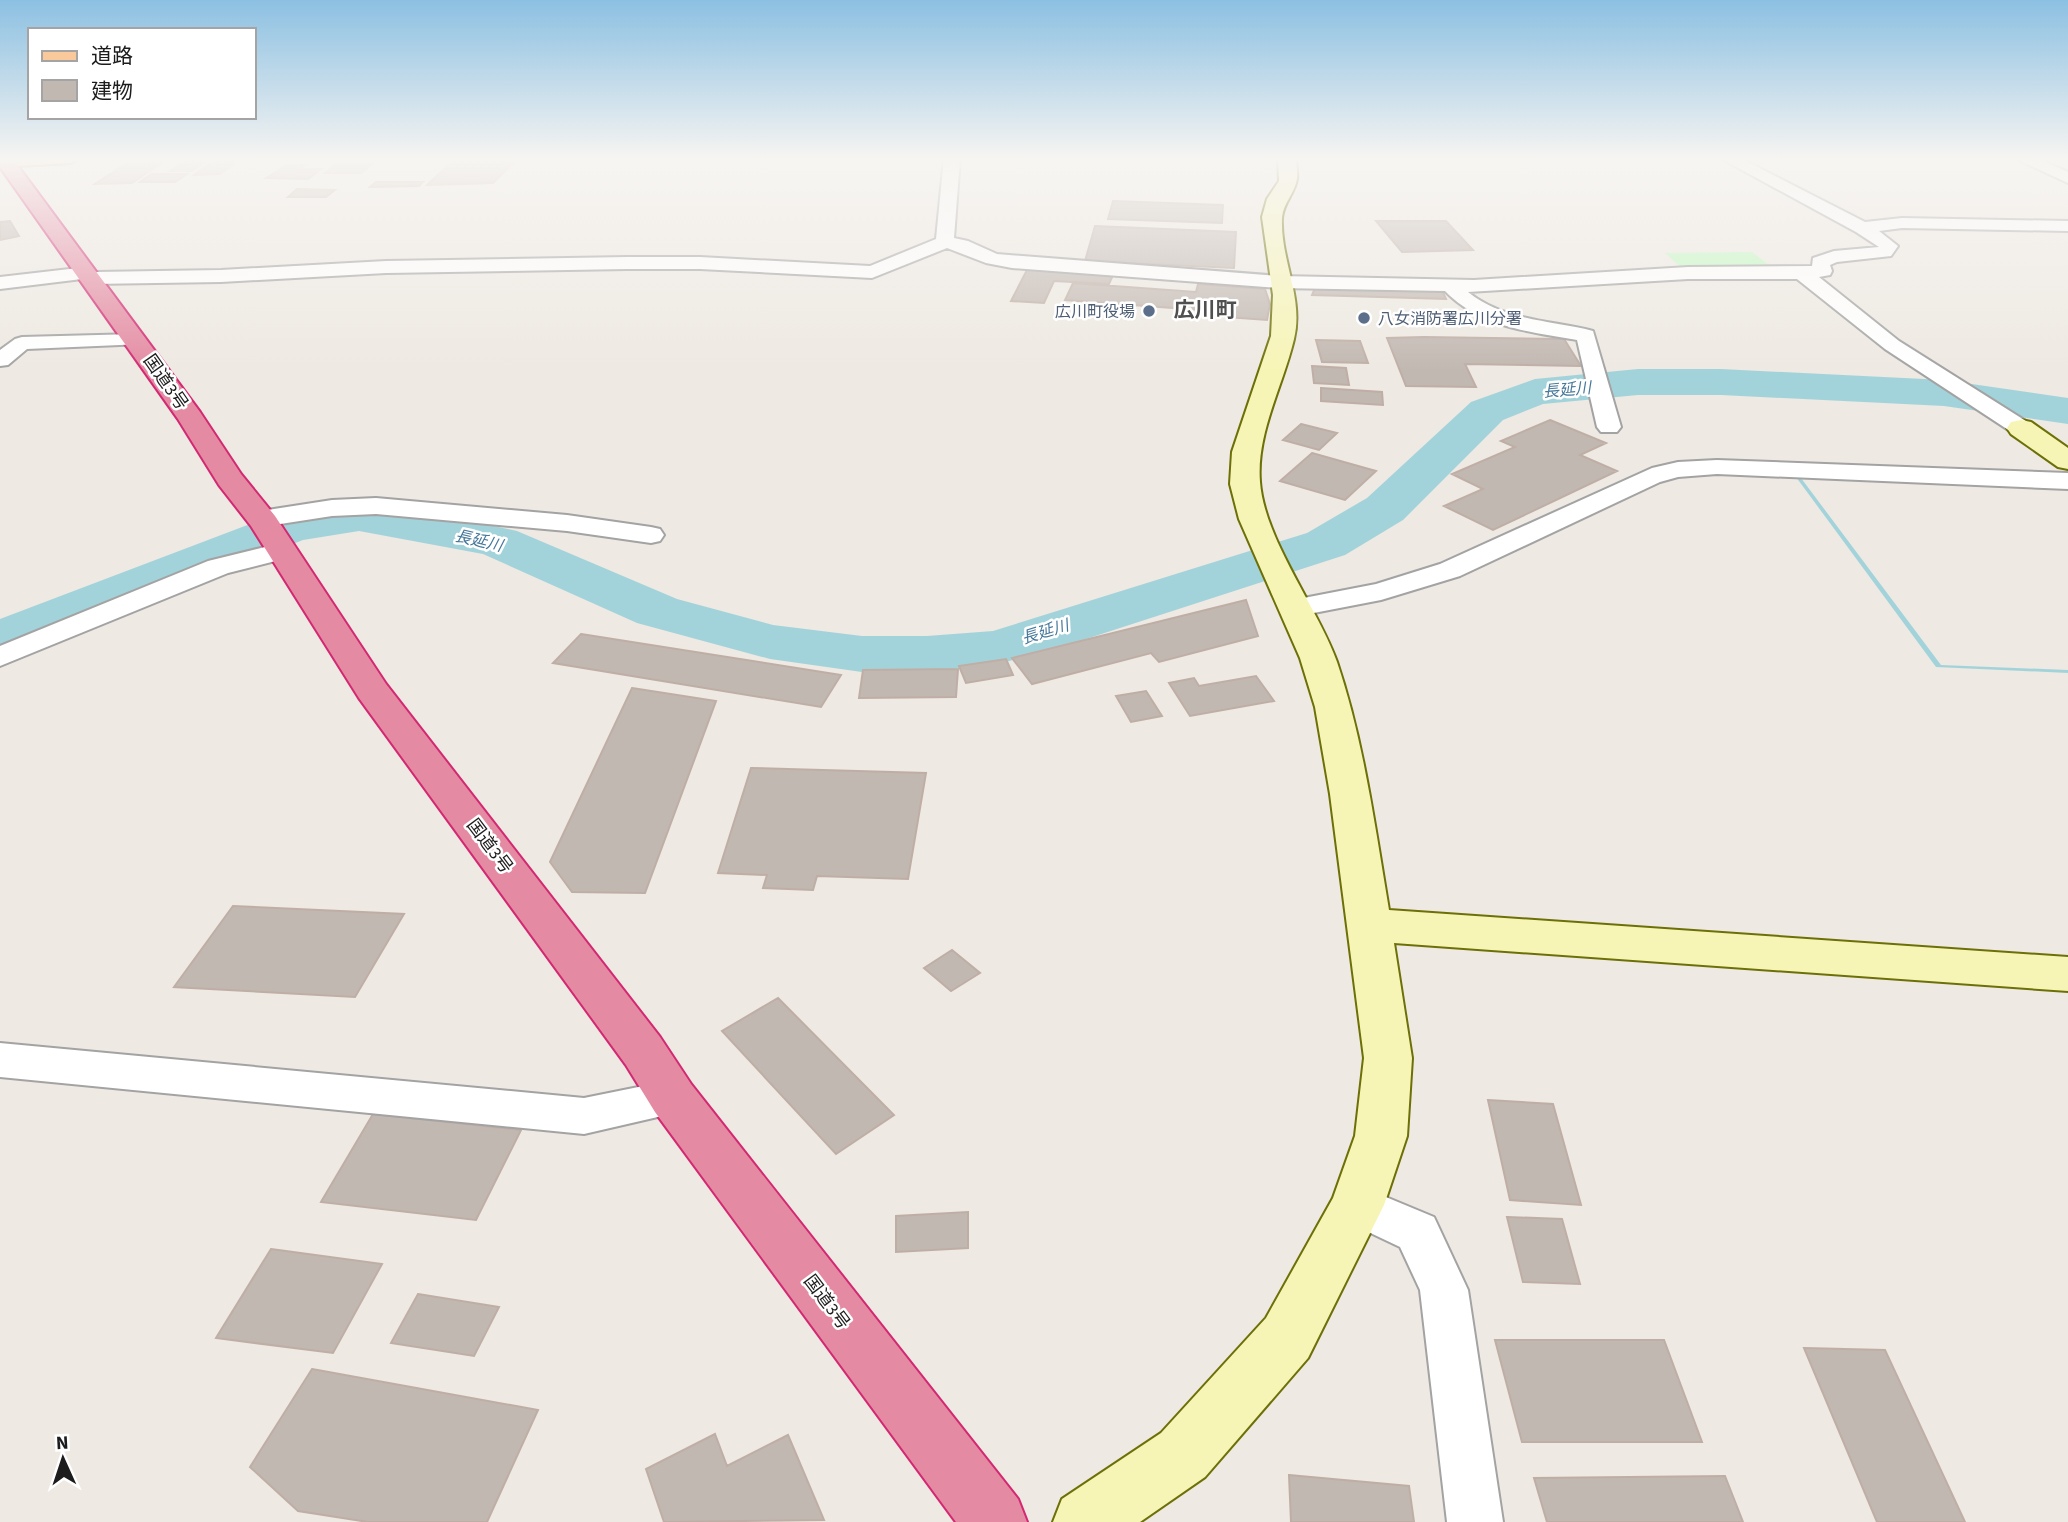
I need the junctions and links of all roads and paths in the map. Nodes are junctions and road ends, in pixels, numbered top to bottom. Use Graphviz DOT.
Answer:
graph roads {
  1 [pos="54,229"];
  2 [pos="946,229"];
  3 [pos="1273,229"];
  4 [pos="1862,229"];
  5 [pos="945,242"];
  6 [pos="1803,274"];
  7 [pos="89,275"];
  8 [pos="1280,282"];
  9 [pos="0,283"];
  10 [pos="1450,285"];
  11 [pos="136,340"];
  12 [pos="0,360"];
  13 [pos="1609,427"];
  14 [pos="2021,428"];
  15 [pos="2068,461"];
  16 [pos="2068,481"];
  17 [pos="272,534"];
  18 [pos="651,535"];
  19 [pos="1293,608"];
  20 [pos="0,657"];
  21 [pos="1369,925"];
  22 [pos="2068,974"];
  23 [pos="0,1060"];
  24 [pos="673,1098"];
  25 [pos="1357,1205"];
  26 [pos="995,1522"];
  27 [pos="1085,1522"];
  28 [pos="1475,1522"];
  1 -- 7 [label="highway, 国道3号"];
  2 -- 5 [label="street"];
  3 -- 8 [label="street"];
  4 -- 6 [label="street"];
  5 -- 7 [label="street"];
  5 -- 8 [label="street"];
  6 -- 10 [label="street"];
  6 -- 14 [label="street"];
  7 -- 9 [label="street"];
  7 -- 11 [label="highway, 国道3号"];
  8 -- 10 [label="street"];
  8 -- 19 [label="street"];
  10 -- 13 [label="street"];
  11 -- 12 [label="street"];
  11 -- 17 [label="highway, 国道3号"];
  14 -- 15 [label="street"];
  16 -- 19 [label="street"];
  17 -- 18 [label="street"];
  17 -- 20 [label="street"];
  17 -- 24 [label="highway, 国道3号"];
  19 -- 21 [label="street"];
  21 -- 22 [label="street"];
  21 -- 25 [label="street"];
  23 -- 24 [label="street"];
  24 -- 26 [label="highway, 国道3号"];
  25 -- 27 [label="street"];
  25 -- 28 [label="street"];
}
